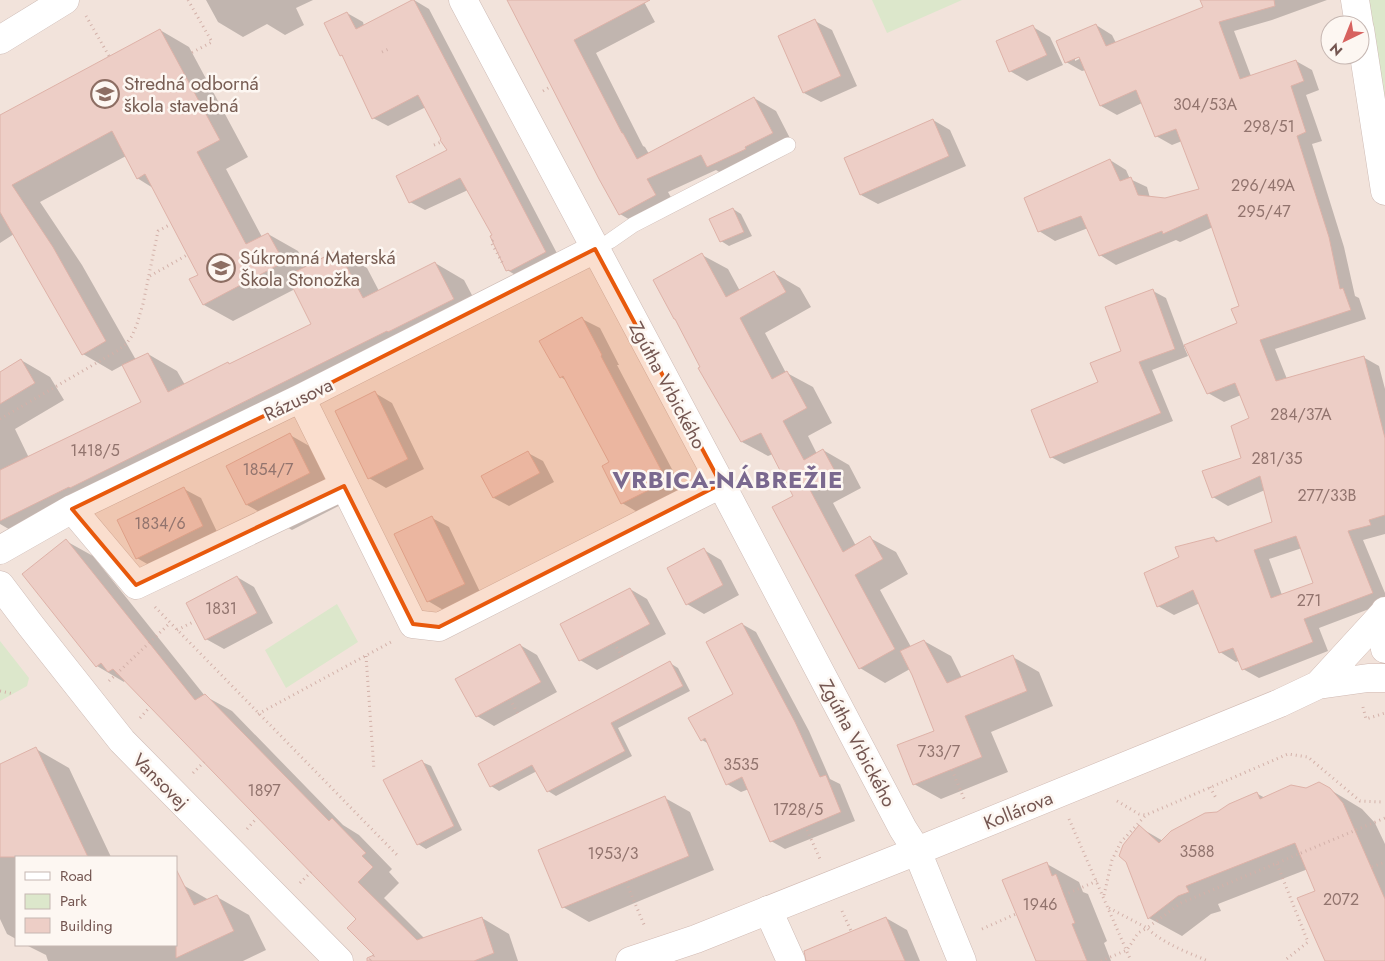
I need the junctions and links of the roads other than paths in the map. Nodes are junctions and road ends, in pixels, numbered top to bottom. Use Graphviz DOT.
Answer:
graph roads {
  1 [pos="463,0"];
  2 [pos="1355,0"];
  3 [pos="74,4"];
  4 [pos="1357,15"];
  5 [pos="0,40"];
  6 [pos="1366,65"];
  7 [pos="788,145"];
  8 [pos="1385,191"];
  9 [pos="595,249"];
  10 [pos="301,398"];
  11 [pos="721,484"];
  12 [pos="344,486"];
  13 [pos="72,509"];
  14 [pos="0,550"];
  15 [pos="0,585"];
  16 [pos="1385,612"];
  17 [pos="1385,649"];
  18 [pos="1385,678"];
  19 [pos="1318,685"];
  20 [pos="917,851"];
  21 [pos="768,910"];
  22 [pos="339,961"];
  23 [pos="630,961"];
  24 [pos="791,961"];
  25 [pos="962,961"];
  1 -- 9 [label="street, Zgútha Vrbického"];
  2 -- 4 [label="street"];
  3 -- 5 [label="street"];
  6 -- 8 [label="street"];
  7 -- 9 [label="lane"];
  9 -- 10 [label="street, Rázusova"];
  9 -- 11 [label="street, Zgútha Vrbického"];
  10 -- 12 [label="street"];
  10 -- 13 [label="street, Rázusova"];
  11 -- 12 [label="street"];
  11 -- 20 [label="street, Zgútha Vrbického"];
  12 -- 13 [label="street"];
  13 -- 14 [label="street, Rázusova"];
  15 -- 22 [label="street, Vansovej"];
  16 -- 17 [label="street"];
  16 -- 19 [label="street, Kollárova"];
  18 -- 19 [label="street, Kollárova"];
  19 -- 20 [label="street, Kollárova"];
  20 -- 21 [label="street, Kollárova"];
  20 -- 25 [label="street, Zgútha Vrbického"];
  21 -- 23 [label="street, Kollárova"];
  21 -- 24 [label="street"];
}
